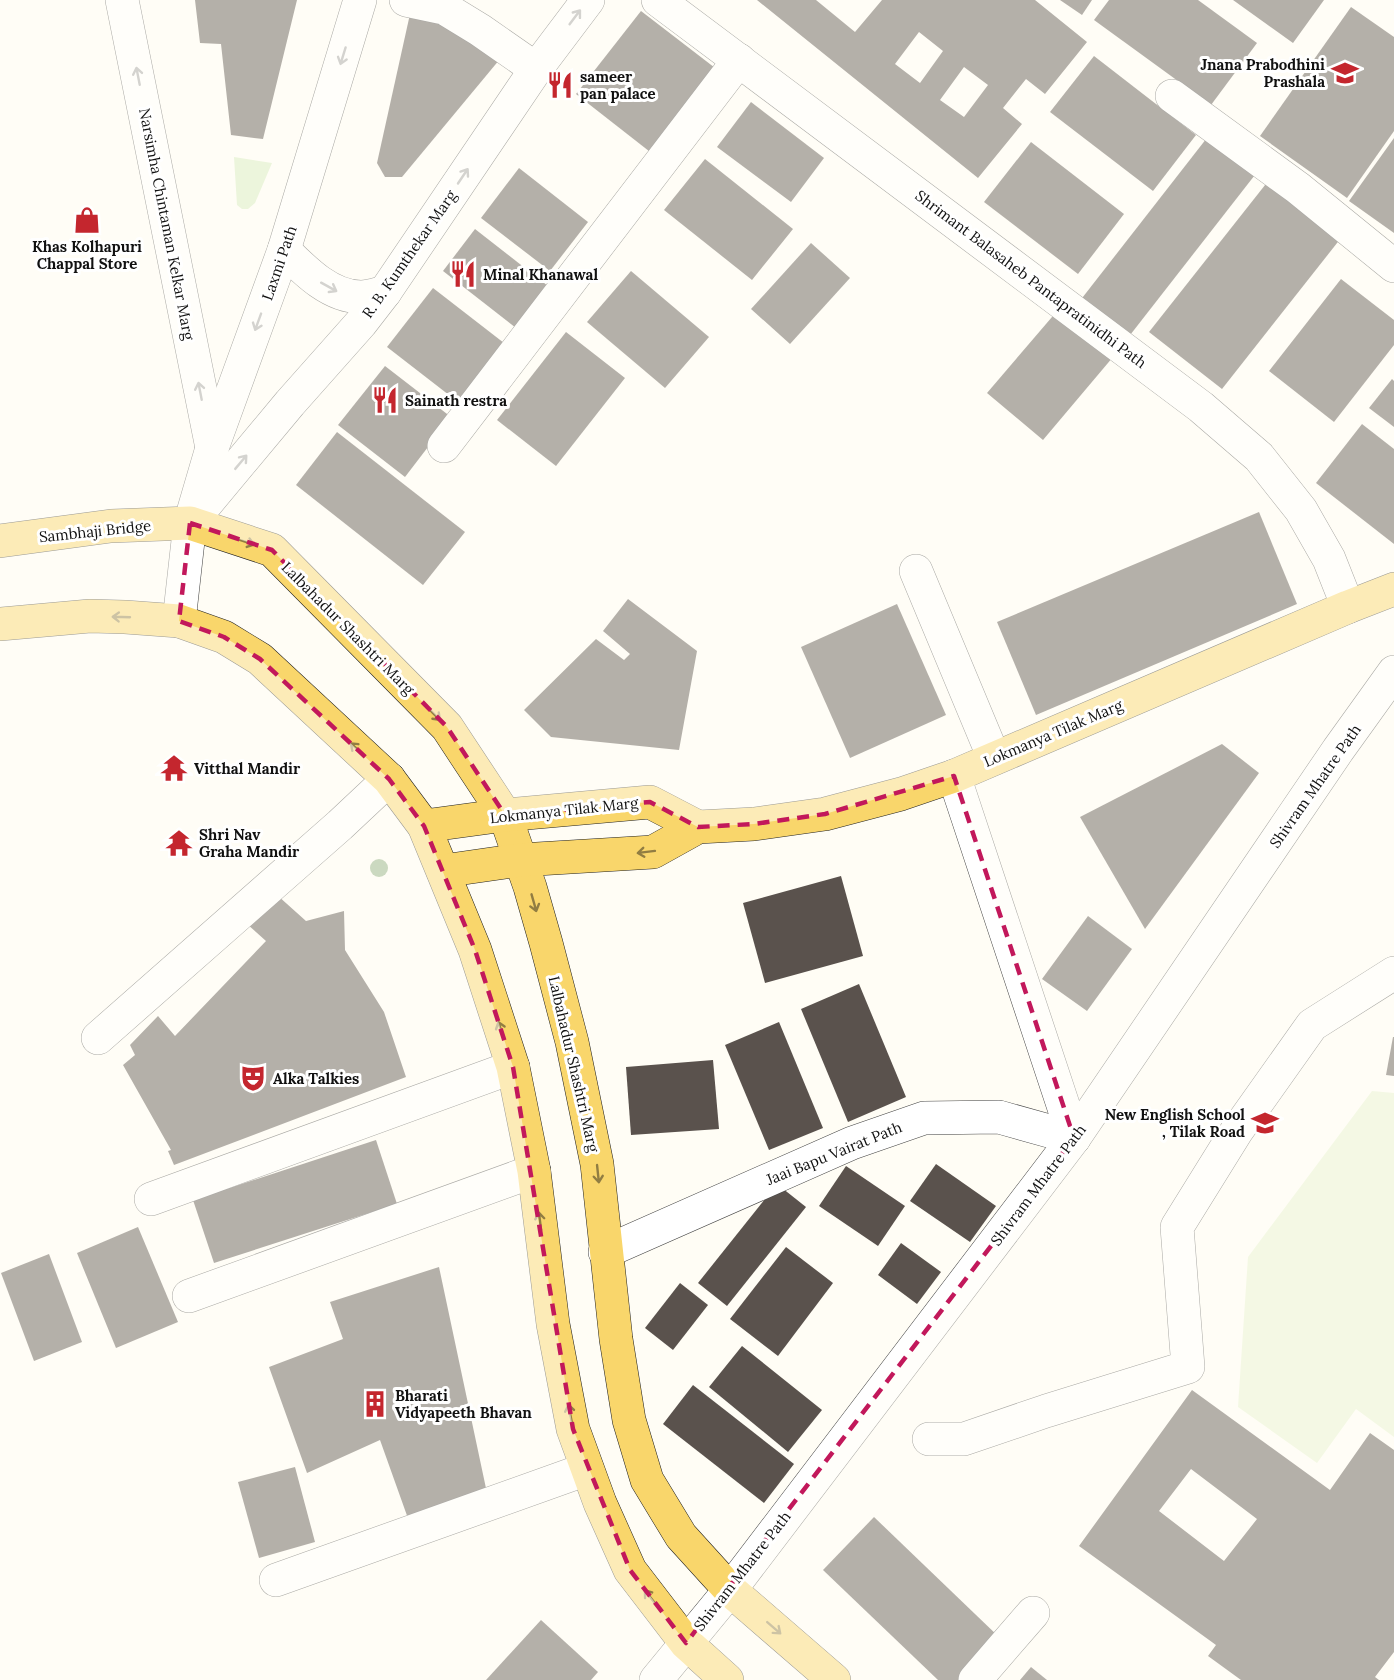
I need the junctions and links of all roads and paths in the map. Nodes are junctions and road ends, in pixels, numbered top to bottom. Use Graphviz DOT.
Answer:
graph roads {
  1 [pos="122,0"];
  2 [pos="360,0"];
  3 [pos="406,0"];
  4 [pos="588,0"];
  5 [pos="658,0"];
  6 [pos="739,60"];
  7 [pos="536,69"];
  8 [pos="1172,96"];
  9 [pos="284,250"];
  10 [pos="1394,266"];
  11 [pos="385,292"];
  12 [pos="444,446"];
  13 [pos="212,448"];
  14 [pos="190,523"];
  15 [pos="0,541"];
  16 [pos="916,571"];
  17 [pos="1394,590"];
  18 [pos="1348,607"];
  19 [pos="179,621"];
  20 [pos="0,624"];
  21 [pos="1394,672"];
  22 [pos="994,759"];
  23 [pos="954,776"];
  24 [pos="389,779"];
  25 [pos="505,815"];
  26 [pos="424,826"];
  27 [pos="698,827"];
  28 [pos="520,860"];
  29 [pos="443,871"];
  30 [pos="1394,973"];
  31 [pos="98,1038"];
  32 [pos="513,1067"];
  33 [pos="1074,1138"];
  34 [pos="534,1171"];
  35 [pos="151,1199"];
  36 [pos="605,1252"];
  37 [pos="189,1296"];
  38 [pos="929,1439"];
  39 [pos="587,1469"];
  40 [pos="276,1580"];
  41 [pos="730,1590"];
  42 [pos="1033,1613"];
  43 [pos="686,1643"];
  44 [pos="656,1680"];
  45 [pos="727,1680"];
  46 [pos="834,1680"];
  47 [pos="975,1680"];
  13 -- 1 [label="street, Narsimha Chintaman Kelkar Marg, one-way"];
  2 -- 9 [label="street, Laxmi Path, one-way"];
  3 -- 7 [label="street"];
  7 -- 4 [label="street, R. B. Kumthekar Marg, one-way"];
  5 -- 6 [label="street, Shrimant Balasaheb Pantapratinidhi Path"];
  6 -- 12 [label="street"];
  6 -- 18 [label="street, Shrimant Balasaheb Pantapratinidhi Path"];
  11 -- 7 [label="street, R. B. Kumthekar Marg, one-way"];
  8 -- 10 [label="street"];
  9 -- 11 [label="street, one-way"];
  9 -- 13 [label="street, Laxmi Path, one-way"];
  14 -- 11 [label="street, R. B. Kumthekar Marg, one-way"];
  13 -- 14 [label="street, Laxmi Path"];
  14 -- 15 [label="main road, Sambhaji Bridge"];
  14 -- 19 [label="street, Laxmi Path"];
  14 -- 25 [label="main road, Lalbahadur Shashtri Marg, one-way"];
  16 -- 22 [label="street"];
  17 -- 18 [label="main road, Lokmanya Tilak Marg"];
  18 -- 22 [label="main road, Lokmanya Tilak Marg"];
  19 -- 20 [label="main road, one-way"];
  24 -- 19 [label="main road, one-way"];
  21 -- 33 [label="street, Shivram Mhatre Path"];
  22 -- 23 [label="main road, Lokmanya Tilak Marg"];
  23 -- 27 [label="main road, Lokmanya Tilak Marg"];
  23 -- 33 [label="street"];
  24 -- 26 [label="main road"];
  24 -- 31 [label="street"];
  25 -- 26 [label="main road, Lokmanya Tilak Marg"];
  25 -- 27 [label="main road, Lokmanya Tilak Marg"];
  25 -- 28 [label="main road, Lalbahadur Shashtri Marg"];
  26 -- 29 [label="main road"];
  27 -- 28 [label="main road, Lokmanya Tilak Marg, one-way"];
  28 -- 29 [label="main road, Lokmanya Tilak Marg"];
  28 -- 36 [label="main road, Lalbahadur Shashtri Marg, one-way"];
  32 -- 29 [label="main road, one-way"];
  30 -- 38 [label="street"];
  32 -- 34 [label="main road"];
  32 -- 35 [label="street"];
  33 -- 36 [label="street, Jaai Bapu Vairat Path"];
  33 -- 41 [label="street, Shivram Mhatre Path"];
  34 -- 37 [label="street"];
  39 -- 34 [label="main road, one-way"];
  36 -- 41 [label="main road, Lalbahadur Shashtri Marg"];
  39 -- 40 [label="street"];
  43 -- 39 [label="main road, one-way"];
  41 -- 43 [label="street, Shivram Mhatre Path"];
  41 -- 46 [label="main road, Lalbahadur Shashtri Marg, one-way"];
  42 -- 47 [label="street"];
  43 -- 44 [label="street, Shivram Mhatre Path"];
  43 -- 45 [label="main road"];
}
